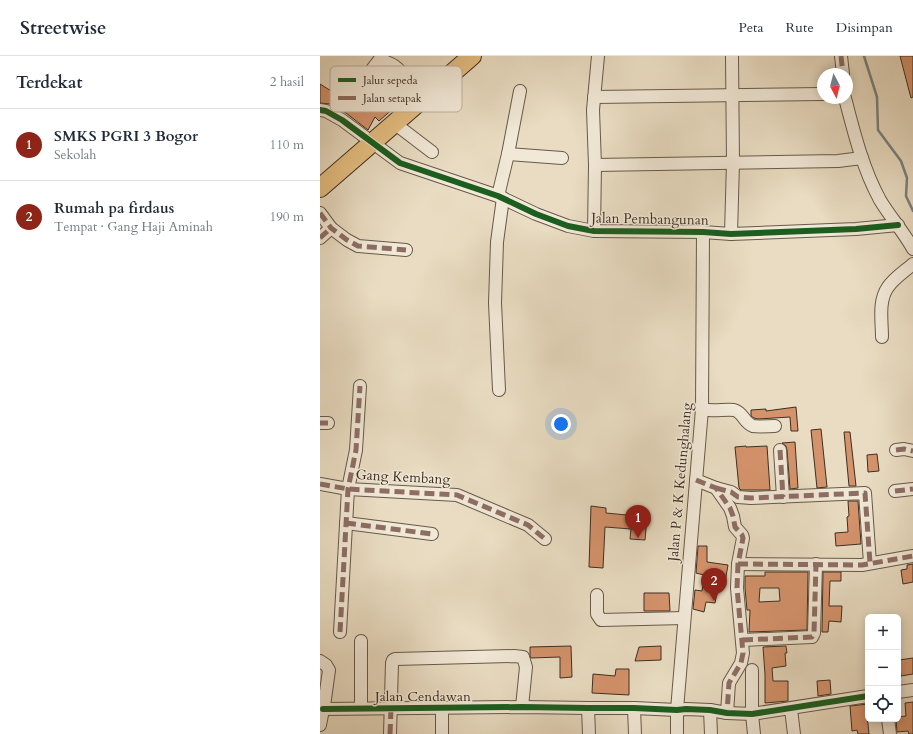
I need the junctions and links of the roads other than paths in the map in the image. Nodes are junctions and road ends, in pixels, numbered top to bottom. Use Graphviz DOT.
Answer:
graph roads {
  1 [pos="472,56"];
  2 [pos="598,56"];
  3 [pos="732,56"];
  4 [pos="841,56"];
  5 [pos="382,58"];
  6 [pos="376,66"];
  7 [pos="394,66"];
  8 [pos="460,66"];
  9 [pos="842,68"];
  10 [pos="520,91"];
  11 [pos="817,94"];
  12 [pos="732,95"];
  13 [pos="594,97"];
  14 [pos="847,104"];
  15 [pos="320,110"];
  16 [pos="407,112"];
  17 [pos="394,123"];
  18 [pos="372,142"];
  19 [pos="432,152"];
  20 [pos="508,154"];
  21 [pos="562,158"];
  22 [pos="862,158"];
  23 [pos="733,162"];
  24 [pos="595,165"];
  25 [pos="320,188"];
  26 [pos="500,197"];
  27 [pos="320,213"];
  28 [pos="898,225"];
  29 [pos="331,228"];
  30 [pos="594,232"];
  31 [pos="703,232"];
  32 [pos="731,234"];
  33 [pos="320,238"];
  34 [pos="912,243"];
  35 [pos="406,250"];
  36 [pos="913,264"];
  37 [pos="882,337"];
  38 [pos="360,386"];
  39 [pos="499,390"];
  40 [pos="702,410"];
  41 [pos="775,426"];
  42 [pos="780,450"];
  43 [pos="896,450"];
  44 [pos="913,451"];
  45 [pos="696,480"];
  46 [pos="320,484"];
  47 [pos="348,488"];
  48 [pos="716,488"];
  49 [pos="913,489"];
  50 [pos="895,490"];
  51 [pos="783,497"];
  52 [pos="346,522"];
  53 [pos="432,534"];
  54 [pos="546,539"];
  55 [pos="913,556"];
  56 [pos="870,563"];
  57 [pos="738,564"];
  58 [pos="816,564"];
  59 [pos="597,595"];
  60 [pos="684,618"];
  61 [pos="340,632"];
  62 [pos="743,640"];
  63 [pos="361,641"];
  64 [pos="320,661"];
  65 [pos="752,670"];
  66 [pos="913,690"];
  67 [pos="901,692"];
  68 [pos="865,697"];
  69 [pos="522,707"];
  70 [pos="361,708"];
  71 [pos="391,708"];
  72 [pos="442,708"];
  73 [pos="588,708"];
  74 [pos="634,708"];
  75 [pos="323,709"];
  76 [pos="791,709"];
  77 [pos="676,710"];
  78 [pos="710,710"];
  79 [pos="727,713"];
  80 [pos="752,714"];
  81 [pos="888,722"];
  82 [pos="320,725"];
  83 [pos="390,734"];
  84 [pos="442,734"];
  85 [pos="589,734"];
  86 [pos="635,734"];
  87 [pos="677,734"];
  88 [pos="711,734"];
  89 [pos="754,734"];
  90 [pos="794,734"];
  91 [pos="890,734"];
  1 -- 8 [label="highway"];
  2 -- 13 [label="street"];
  3 -- 12 [label="street"];
  4 -- 9 [label="street"];
  5 -- 6 [label="street"];
  5 -- 7 [label="street"];
  10 -- 20 [label="street"];
  11 -- 12 [label="street"];
  12 -- 13 [label="street"];
  12 -- 23 [label="street"];
  13 -- 24 [label="street"];
  14 -- 22 [label="street"];
  15 -- 18 [label="street, Jalan Pembangunan"];
  16 -- 17 [label="highway"];
  17 -- 18 [label="highway"];
  17 -- 19 [label="street"];
  18 -- 25 [label="highway"];
  18 -- 26 [label="street, Jalan Pembangunan"];
  20 -- 21 [label="street"];
  20 -- 26 [label="street"];
  22 -- 23 [label="street"];
  22 -- 28 [label="street"];
  23 -- 24 [label="street"];
  23 -- 32 [label="street"];
  24 -- 30 [label="street"];
  26 -- 30 [label="street, Jalan Pembangunan"];
  26 -- 39 [label="street"];
  27 -- 29 [label="street"];
  28 -- 32 [label="street, Jalan Pembangunan"];
  28 -- 34 [label="street"];
  29 -- 33 [label="street"];
  29 -- 35 [label="street"];
  30 -- 31 [label="street, Jalan Pembangunan"];
  31 -- 32 [label="street, Jalan Pembangunan"];
  31 -- 40 [label="street, Jalan P & K Kedunghalang"];
  36 -- 37 [label="street"];
  38 -- 47 [label="street"];
  40 -- 41 [label="street"];
  40 -- 45 [label="street, Jalan P & K Kedunghalang"];
  42 -- 51 [label="street"];
  43 -- 44 [label="street"];
  45 -- 48 [label="street"];
  45 -- 60 [label="street, Jalan P & K Kedunghalang"];
  46 -- 47 [label="street, Gang Kembang"];
  47 -- 52 [label="street"];
  47 -- 54 [label="street, Gang Kembang"];
  48 -- 51 [label="street"];
  48 -- 57 [label="street"];
  49 -- 50 [label="street"];
  51 -- 56 [label="street"];
  52 -- 53 [label="street"];
  52 -- 61 [label="street"];
  55 -- 56 [label="street"];
  56 -- 58 [label="street"];
  57 -- 58 [label="street"];
  57 -- 62 [label="street"];
  58 -- 62 [label="street"];
  59 -- 60 [label="street"];
  60 -- 77 [label="street, Jalan P & K Kedunghalang"];
  62 -- 79 [label="street"];
  63 -- 70 [label="street"];
  64 -- 75 [label="street"];
  65 -- 80 [label="street"];
  66 -- 67 [label="street"];
  68 -- 76 [label="street, Jalan Cendawan"];
  69 -- 71 [label="street"];
  69 -- 72 [label="street, Jalan Cendawan"];
  69 -- 73 [label="street, Jalan Cendawan"];
  70 -- 71 [label="street, Jalan Cendawan"];
  70 -- 75 [label="street, Jalan Cendawan"];
  71 -- 72 [label="street, Jalan Cendawan"];
  71 -- 83 [label="street"];
  72 -- 84 [label="street"];
  73 -- 74 [label="street, Jalan Cendawan"];
  73 -- 85 [label="street"];
  74 -- 77 [label="street, Jalan Cendawan"];
  74 -- 86 [label="street"];
  75 -- 82 [label="street"];
  76 -- 80 [label="street, Jalan Cendawan"];
  76 -- 90 [label="street"];
  77 -- 78 [label="street, Jalan Cendawan"];
  77 -- 87 [label="street, Jalan P & K Kedunghalang"];
  78 -- 79 [label="street, Jalan Cendawan"];
  78 -- 88 [label="street"];
  79 -- 80 [label="street, Jalan Cendawan"];
  80 -- 89 [label="street"];
  81 -- 91 [label="street"];
}
